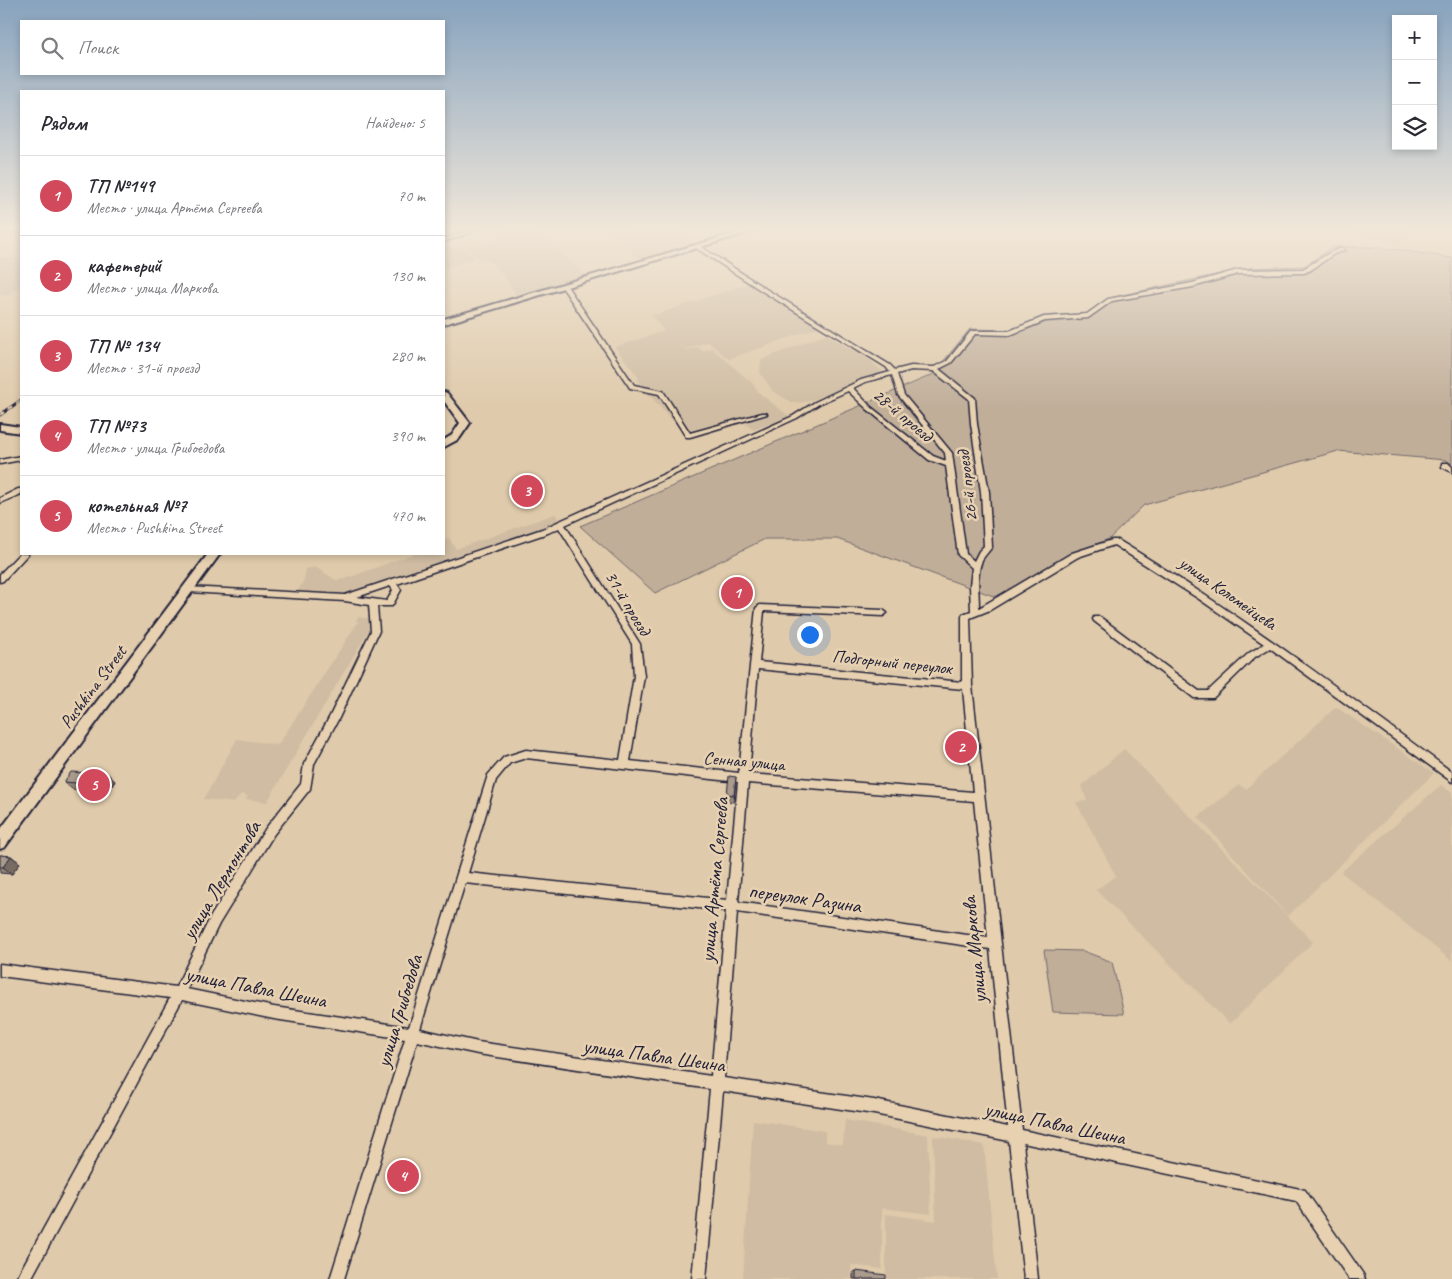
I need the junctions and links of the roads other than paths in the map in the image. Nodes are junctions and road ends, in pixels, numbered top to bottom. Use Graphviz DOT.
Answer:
graph roads {
  1 [pos="556,290"];
  2 [pos="567,290"];
  3 [pos="764,290"];
  4 [pos="1164,290"];
  5 [pos="445,322"];
  6 [pos="936,369"];
  7 [pos="894,373"];
  8 [pos="849,388"];
  9 [pos="445,396"];
  10 [pos="764,414"];
  11 [pos="0,427"];
  12 [pos="20,430"];
  13 [pos="445,443"];
  14 [pos="20,458"];
  15 [pos="0,462"];
  16 [pos="950,465"];
  17 [pos="1445,465"];
  18 [pos="1452,470"];
  19 [pos="20,492"];
  20 [pos="0,501"];
  21 [pos="560,524"];
  22 [pos="23,555"];
  23 [pos="213,555"];
  24 [pos="975,567"];
  25 [pos="0,579"];
  26 [pos="393,584"];
  27 [pos="190,589"];
  28 [pos="346,598"];
  29 [pos="373,603"];
  30 [pos="883,613"];
  31 [pos="970,614"];
  32 [pos="1096,619"];
  33 [pos="1269,645"];
  34 [pos="754,665"];
  35 [pos="967,686"];
  36 [pos="508,760"];
  37 [pos="624,765"];
  38 [pos="742,778"];
  39 [pos="1452,778"];
  40 [pos="978,797"];
  41 [pos="0,842"];
  42 [pos="461,877"];
  43 [pos="731,906"];
  44 [pos="993,944"];
  45 [pos="0,970"];
  46 [pos="179,992"];
  47 [pos="413,1034"];
  48 [pos="718,1085"];
  49 [pos="1015,1135"];
  50 [pos="23,1279"];
  51 [pos="337,1279"];
  52 [pos="698,1279"];
  53 [pos="1030,1279"];
  54 [pos="1358,1279"];
  1 -- 5 [label="street"];
  2 -- 10 [label="street"];
  3 -- 7 [label="street"];
  4 -- 6 [label="street"];
  6 -- 7 [label="street"];
  6 -- 24 [label="street, 26-й проезд"];
  7 -- 8 [label="street"];
  7 -- 16 [label="street"];
  8 -- 16 [label="street, 28-й проезд"];
  8 -- 21 [label="street"];
  9 -- 13 [label="street"];
  11 -- 12 [label="street"];
  14 -- 15 [label="street"];
  16 -- 24 [label="street"];
  17 -- 18 [label="street"];
  19 -- 20 [label="street"];
  21 -- 26 [label="street"];
  21 -- 37 [label="street, 31-й проезд"];
  22 -- 25 [label="street"];
  23 -- 27 [label="street, Pushkina Street"];
  24 -- 31 [label="street"];
  26 -- 28 [label="street"];
  26 -- 29 [label="street"];
  27 -- 28 [label="street"];
  27 -- 41 [label="street, Pushkina Street"];
  28 -- 29 [label="street"];
  29 -- 46 [label="street, улица Лермонтова"];
  30 -- 34 [label="street, улица Артёма Сергеева"];
  31 -- 33 [label="street, улица Коломейцева"];
  31 -- 35 [label="street, улица Маркова"];
  32 -- 33 [label="street"];
  33 -- 39 [label="street, улица Коломейцева"];
  34 -- 35 [label="street, Подгорный переулок"];
  34 -- 38 [label="street, улица Артёма Сергеева"];
  35 -- 40 [label="street, улица Маркова"];
  36 -- 37 [label="street, Сенная улица"];
  36 -- 42 [label="street, улица Грибоедова"];
  37 -- 38 [label="street, Сенная улица"];
  38 -- 40 [label="street, Сенная улица"];
  38 -- 43 [label="street, улица Артёма Сергеева"];
  40 -- 44 [label="street, улица Маркова"];
  42 -- 43 [label="street, переулок Разина"];
  42 -- 47 [label="street, улица Грибоедова"];
  43 -- 44 [label="street, переулок Разина"];
  43 -- 48 [label="street, улица Артёма Сергеева"];
  44 -- 49 [label="street, улица Маркова"];
  45 -- 46 [label="street, улица Павла Шеина"];
  46 -- 47 [label="street, улица Павла Шеина"];
  46 -- 50 [label="street, улица Лермонтова"];
  47 -- 48 [label="street, улица Павла Шеина"];
  47 -- 51 [label="street, улица Грибоедова"];
  48 -- 49 [label="street, улица Павла Шеина"];
  48 -- 52 [label="street, улица Артёма Сергеева"];
  49 -- 53 [label="street, улица Маркова"];
  49 -- 54 [label="street, улица Павла Шеина"];
}
